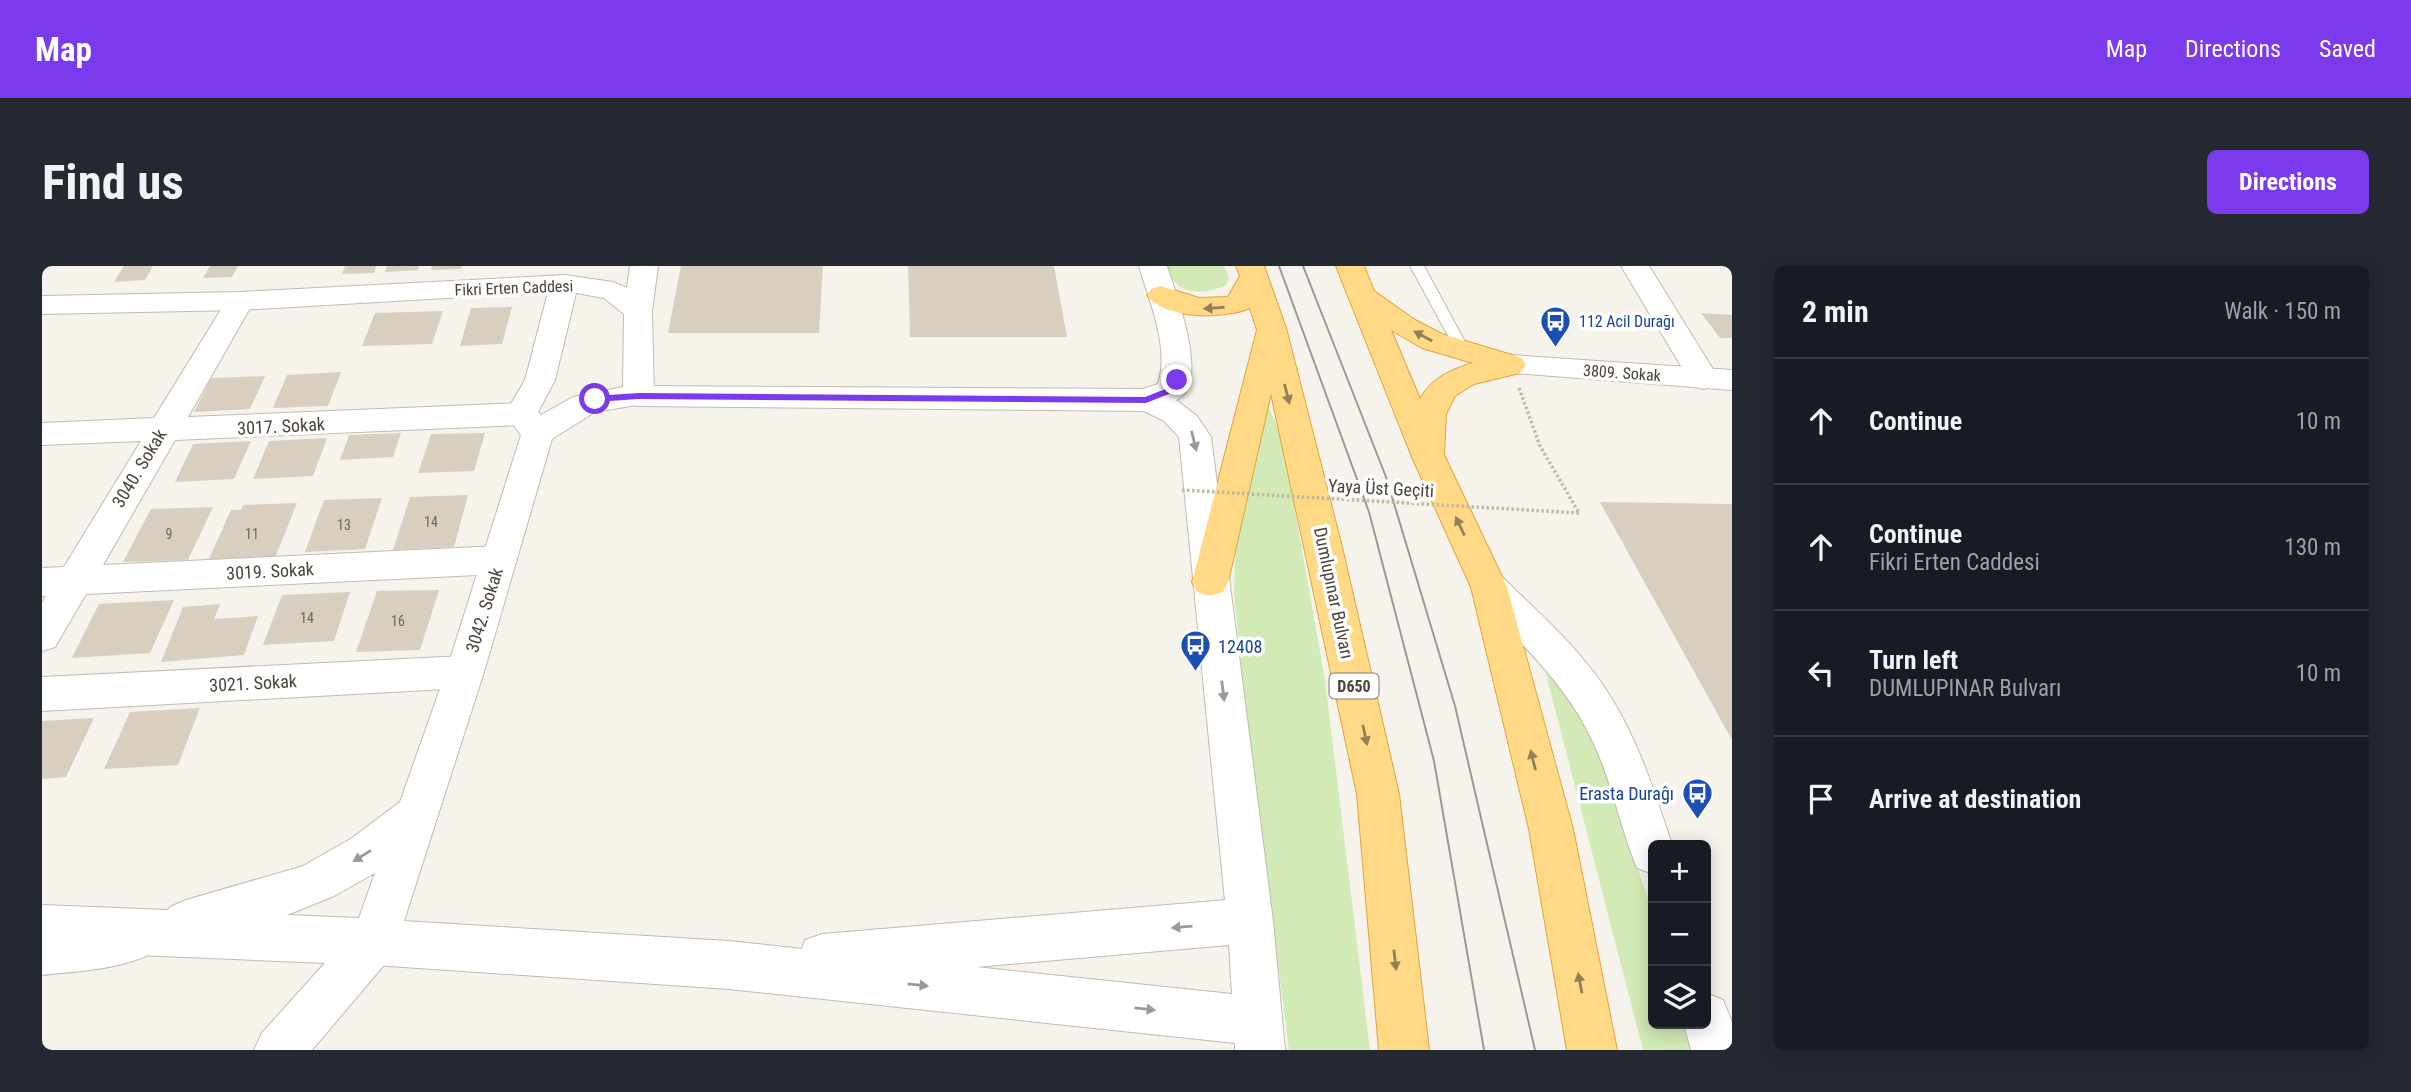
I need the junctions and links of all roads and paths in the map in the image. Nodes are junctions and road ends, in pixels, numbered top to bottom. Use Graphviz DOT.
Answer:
graph roads {
  1 [pos="645,266"];
  2 [pos="1153,266"];
  3 [pos="1350,266"];
  4 [pos="1418,266"];
  5 [pos="1635,266"];
  6 [pos="1252,272"];
  7 [pos="565,283"];
  8 [pos="1161,295"];
  9 [pos="1364,297"];
  10 [pos="240,302"];
  11 [pos="42,305"];
  12 [pos="638,311"];
  13 [pos="1271,328"];
  14 [pos="1463,351"];
  15 [pos="1511,365"];
  16 [pos="1718,379"];
  17 [pos="540,380"];
  18 [pos="638,396"];
  19 [pos="1146,400"];
  20 [pos="529,424"];
  21 [pos="161,432"];
  22 [pos="42,435"];
  23 [pos="1428,457"];
  24 [pos="1182,490"];
  25 [pos="499,560"];
  26 [pos="58,582"];
  27 [pos="1210,582"];
  28 [pos="1489,587"];
  29 [pos="42,636"];
  30 [pos="465,672"];
  31 [pos="42,694"];
  32 [pos="416,816"];
  33 [pos="1649,840"];
  34 [pos="1250,921"];
  35 [pos="42,928"];
  36 [pos="177,933"];
  37 [pos="374,942"];
  38 [pos="42,963"];
  39 [pos="729,965"];
  40 [pos="1710,1029"];
  41 [pos="1259,1035"];
  42 [pos="279,1050"];
  43 [pos="1404,1050"];
  44 [pos="1592,1050"];
  45 [pos="1716,1050"];
  1 -- 12 [label="street"];
  2 -- 8 [label="street"];
  3 -- 9 [label="highway"];
  4 -- 14 [label="lane"];
  5 -- 16 [label="street"];
  6 -- 8 [label="highway, one-way"];
  6 -- 13 [label="highway, Dumlupınar Bulvarı / D650"];
  7 -- 10 [label="street, Fikri Erten Caddesi"];
  7 -- 12 [label="street, Fikri Erten Caddesi"];
  7 -- 17 [label="street, 3042. Sokak"];
  8 -- 19 [label="street"];
  14 -- 9 [label="highway, one-way"];
  9 -- 23 [label="highway"];
  10 -- 11 [label="street, Fikri Erten Caddesi"];
  10 -- 21 [label="street, 3040. Sokak"];
  12 -- 18 [label="street"];
  13 -- 27 [label="highway"];
  13 -- 43 [label="highway, Dumlupınar Bulvarı / D650, one-way"];
  14 -- 15 [label="highway"];
  15 -- 16 [label="street, 3809. Sokak"];
  15 -- 23 [label="highway"];
  15 -- 24 [label="path, Yaya Üst Geçiti, bridge"];
  17 -- 18 [label="street"];
  17 -- 20 [label="street, 3042. Sokak"];
  18 -- 19 [label="street"];
  18 -- 20 [label="street"];
  19 -- 27 [label="street, one-way"];
  20 -- 21 [label="street, 3017. Sokak"];
  20 -- 25 [label="street, 3042. Sokak"];
  21 -- 22 [label="street, 3017. Sokak"];
  21 -- 26 [label="street, 3040. Sokak"];
  28 -- 23 [label="highway, one-way"];
  25 -- 26 [label="street, 3019. Sokak"];
  25 -- 30 [label="street, 3042. Sokak"];
  26 -- 29 [label="street, 3040. Sokak"];
  27 -- 34 [label="street, one-way"];
  28 -- 33 [label="street"];
  44 -- 28 [label="highway, one-way"];
  30 -- 31 [label="street, 3021. Sokak"];
  30 -- 32 [label="street, 3042. Sokak"];
  32 -- 36 [label="street, one-way"];
  32 -- 37 [label="street, 3042. Sokak"];
  34 -- 39 [label="street, one-way"];
  34 -- 41 [label="street"];
  35 -- 36 [label="street"];
  36 -- 37 [label="street"];
  36 -- 38 [label="lane"];
  37 -- 39 [label="street"];
  37 -- 42 [label="street"];
  39 -- 41 [label="street, one-way"];
  40 -- 45 [label="street"];
}
